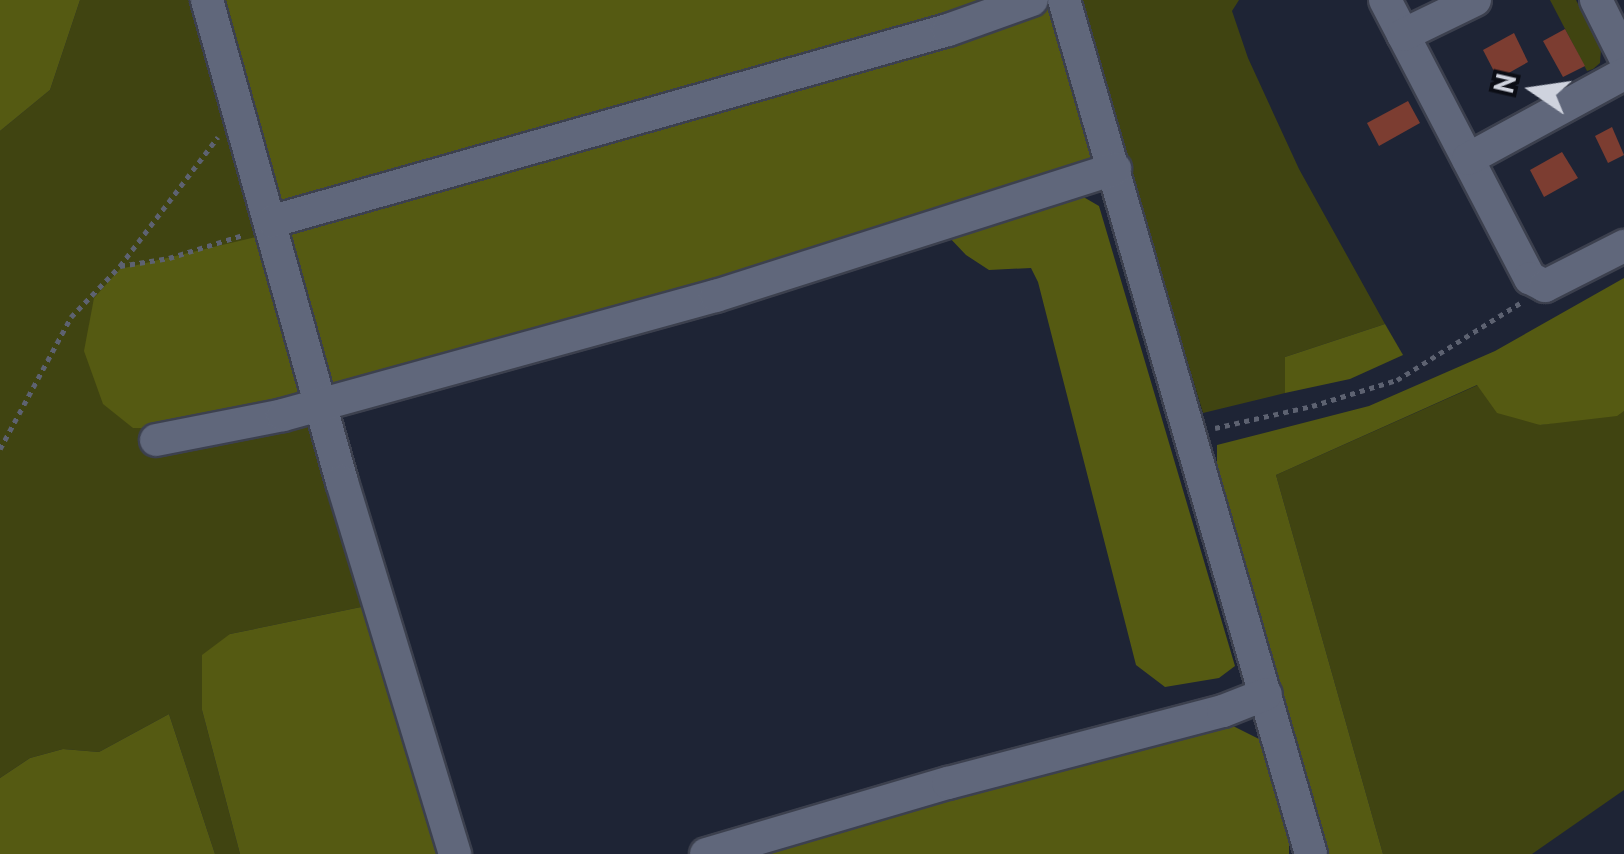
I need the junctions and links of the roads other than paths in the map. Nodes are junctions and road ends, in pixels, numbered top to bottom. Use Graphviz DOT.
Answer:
graph roads {
  1 [pos="207,0"];
  2 [pos="1032,0"];
  3 [pos="1064,0"];
  4 [pos="1385,0"];
  5 [pos="1475,0"];
  6 [pos="1596,0"];
  7 [pos="1403,35"];
  8 [pos="1624,56"];
  9 [pos="1624,74"];
  10 [pos="1468,159"];
  11 [pos="1115,170"];
  12 [pos="273,222"];
  13 [pos="1624,246"];
  14 [pos="321,403"];
  15 [pos="156,440"];
  16 [pos="1266,694"];
  17 [pos="455,854"];
  18 [pos="706,854"];
  19 [pos="1311,854"];
  1 -- 12 [label="lane"];
  2 -- 12 [label="lane"];
  3 -- 11 [label="lane"];
  4 -- 7 [label="lane"];
  5 -- 7 [label="lane"];
  6 -- 8 [label="lane"];
  7 -- 10 [label="lane"];
  9 -- 10 [label="lane"];
  10 -- 13 [label="lane"];
  11 -- 14 [label="lane"];
  11 -- 16 [label="lane"];
  12 -- 14 [label="lane"];
  14 -- 15 [label="lane"];
  14 -- 17 [label="lane"];
  16 -- 18 [label="lane"];
  16 -- 19 [label="lane"];
}
